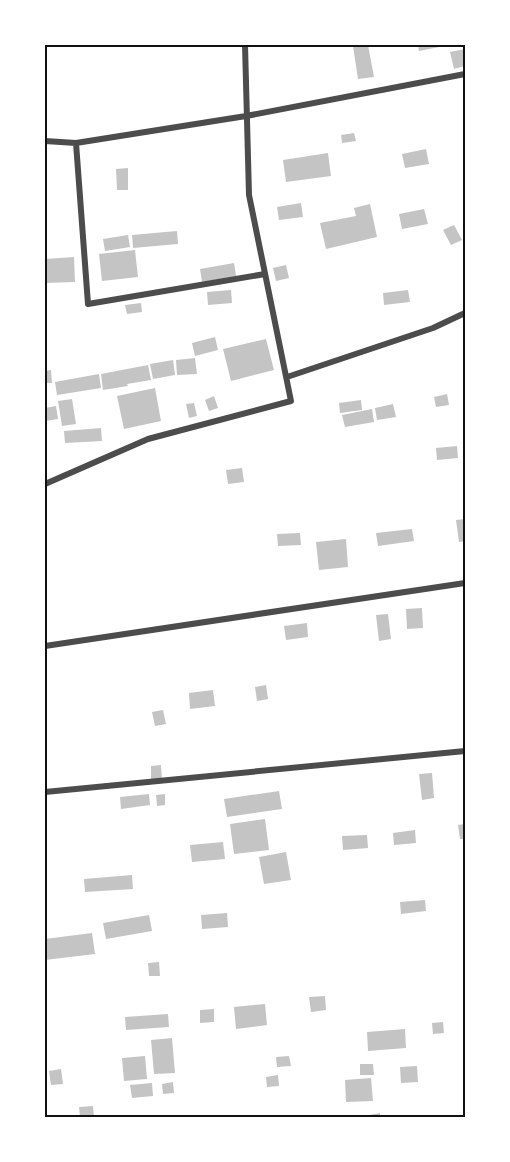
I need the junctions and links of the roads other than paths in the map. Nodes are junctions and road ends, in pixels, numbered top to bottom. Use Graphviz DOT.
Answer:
graph roads {
  1 [pos="245,45"];
  2 [pos="465,74"];
  3 [pos="246,116"];
  4 [pos="45,141"];
  5 [pos="76,143"];
  6 [pos="265,274"];
  7 [pos="465,313"];
  8 [pos="287,377"];
  9 [pos="45,484"];
  10 [pos="465,583"];
  11 [pos="45,646"];
  12 [pos="465,751"];
  13 [pos="45,792"];
  1 -- 3 [label="street"];
  2 -- 3 [label="street"];
  3 -- 5 [label="street"];
  3 -- 6 [label="street"];
  4 -- 5 [label="street"];
  5 -- 6 [label="street"];
  6 -- 8 [label="street"];
  7 -- 8 [label="street"];
  8 -- 9 [label="street"];
  10 -- 11 [label="street"];
  12 -- 13 [label="street"];
}
